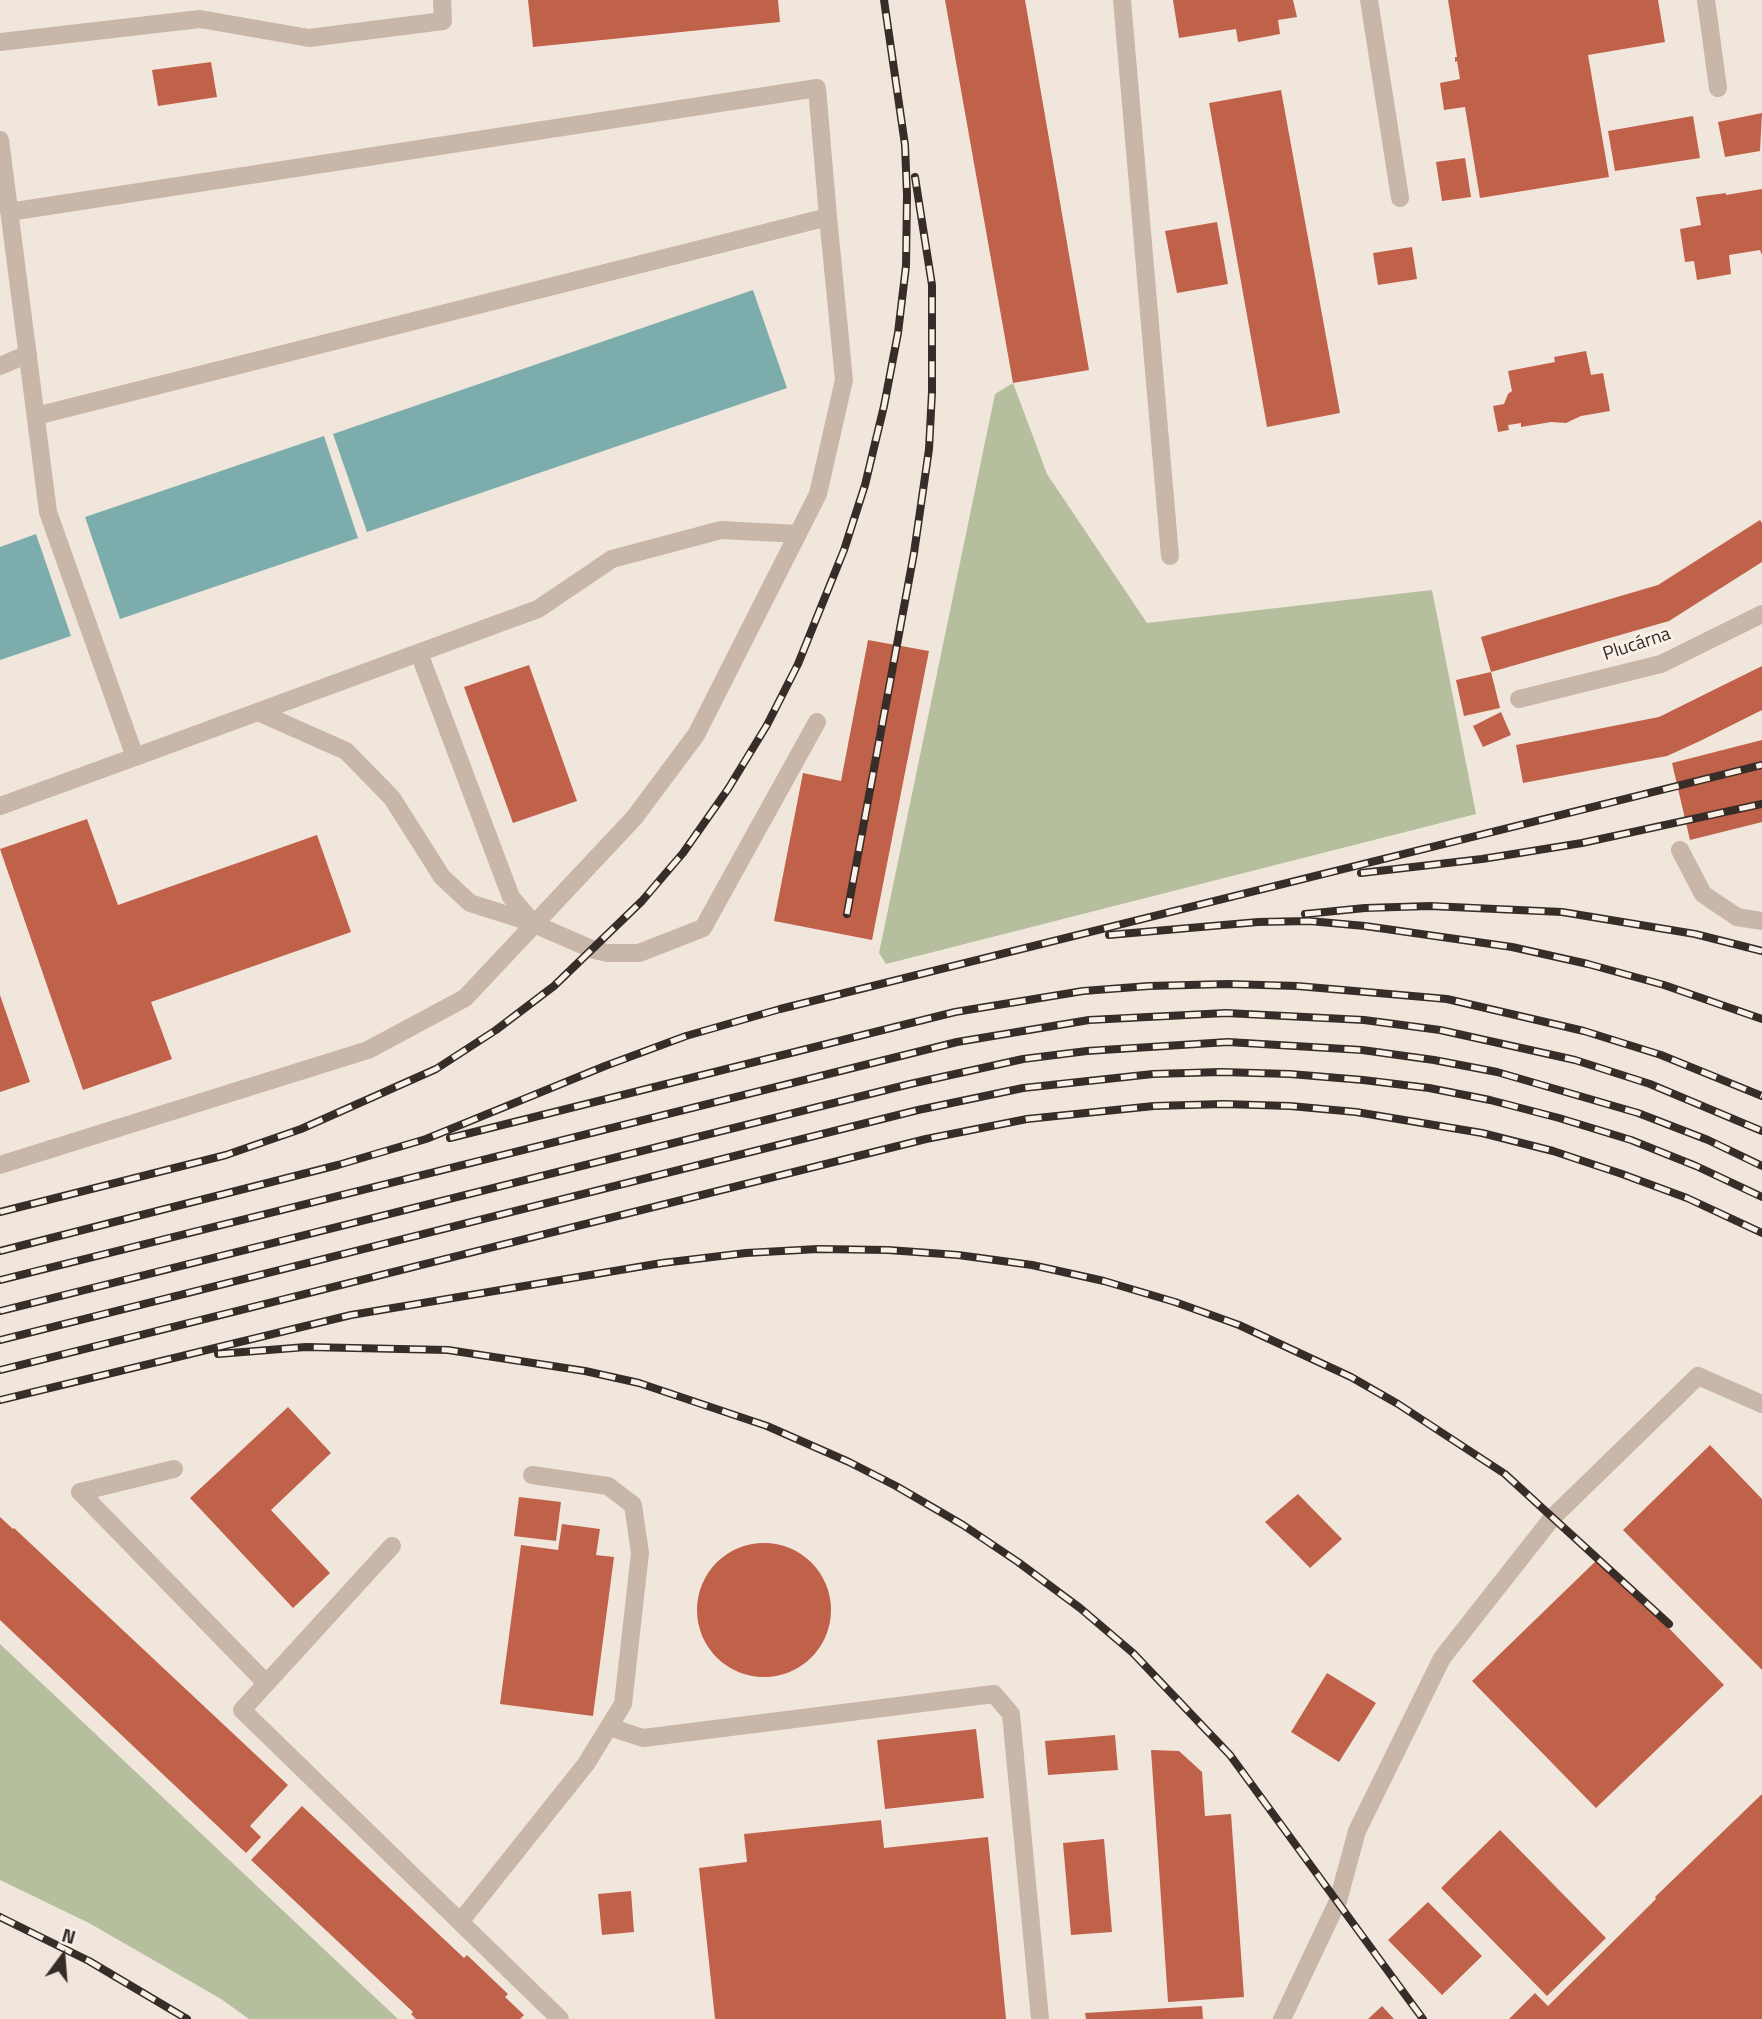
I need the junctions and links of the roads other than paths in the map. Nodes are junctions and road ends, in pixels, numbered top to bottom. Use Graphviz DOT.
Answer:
graph roads {
  1 [pos="442,0"];
  2 [pos="1122,0"];
  3 [pos="1369,0"];
  4 [pos="1706,0"];
  5 [pos="0,42"];
  6 [pos="1718,88"];
  7 [pos="0,140"];
  8 [pos="1400,198"];
  9 [pos="9,212"];
  10 [pos="828,217"];
  11 [pos="28,354"];
  12 [pos="0,366"];
  13 [pos="36,416"];
  14 [pos="798,534"];
  15 [pos="1170,556"];
  16 [pos="1762,614"];
  17 [pos="419,653"];
  18 [pos="1519,699"];
  19 [pos="257,712"];
  20 [pos="817,722"];
  21 [pos="135,757"];
  22 [pos="0,806"];
  23 [pos="1680,850"];
  24 [pos="1762,921"];
  25 [pos="534,924"];
  26 [pos="0,1165"];
  27 [pos="1762,1404"];
  28 [pos="174,1469"];
  29 [pos="532,1475"];
  30 [pos="392,1546"];
  31 [pos="266,1683"];
  32 [pos="608,1727"];
  33 [pos="460,1922"];
  34 [pos="560,2019"];
  35 [pos="1040,2019"];
  36 [pos="1282,2019"];
  1 -- 5 [label="street"];
  2 -- 15 [label="street"];
  3 -- 8 [label="street"];
  4 -- 6 [label="street"];
  7 -- 9 [label="street"];
  9 -- 10 [label="street"];
  9 -- 11 [label="street"];
  10 -- 13 [label="street"];
  10 -- 14 [label="street"];
  11 -- 12 [label="street"];
  11 -- 13 [label="street"];
  13 -- 21 [label="street"];
  14 -- 17 [label="street"];
  14 -- 25 [label="street"];
  16 -- 18 [label="street, Plucárna"];
  17 -- 19 [label="street"];
  17 -- 25 [label="street"];
  19 -- 21 [label="street"];
  19 -- 25 [label="street"];
  20 -- 25 [label="street"];
  21 -- 22 [label="street"];
  23 -- 24 [label="street"];
  25 -- 26 [label="street"];
  27 -- 36 [label="street"];
  28 -- 31 [label="street"];
  29 -- 32 [label="street"];
  30 -- 31 [label="street"];
  31 -- 33 [label="street"];
  32 -- 33 [label="street"];
  32 -- 35 [label="street"];
  33 -- 34 [label="street"];
}
